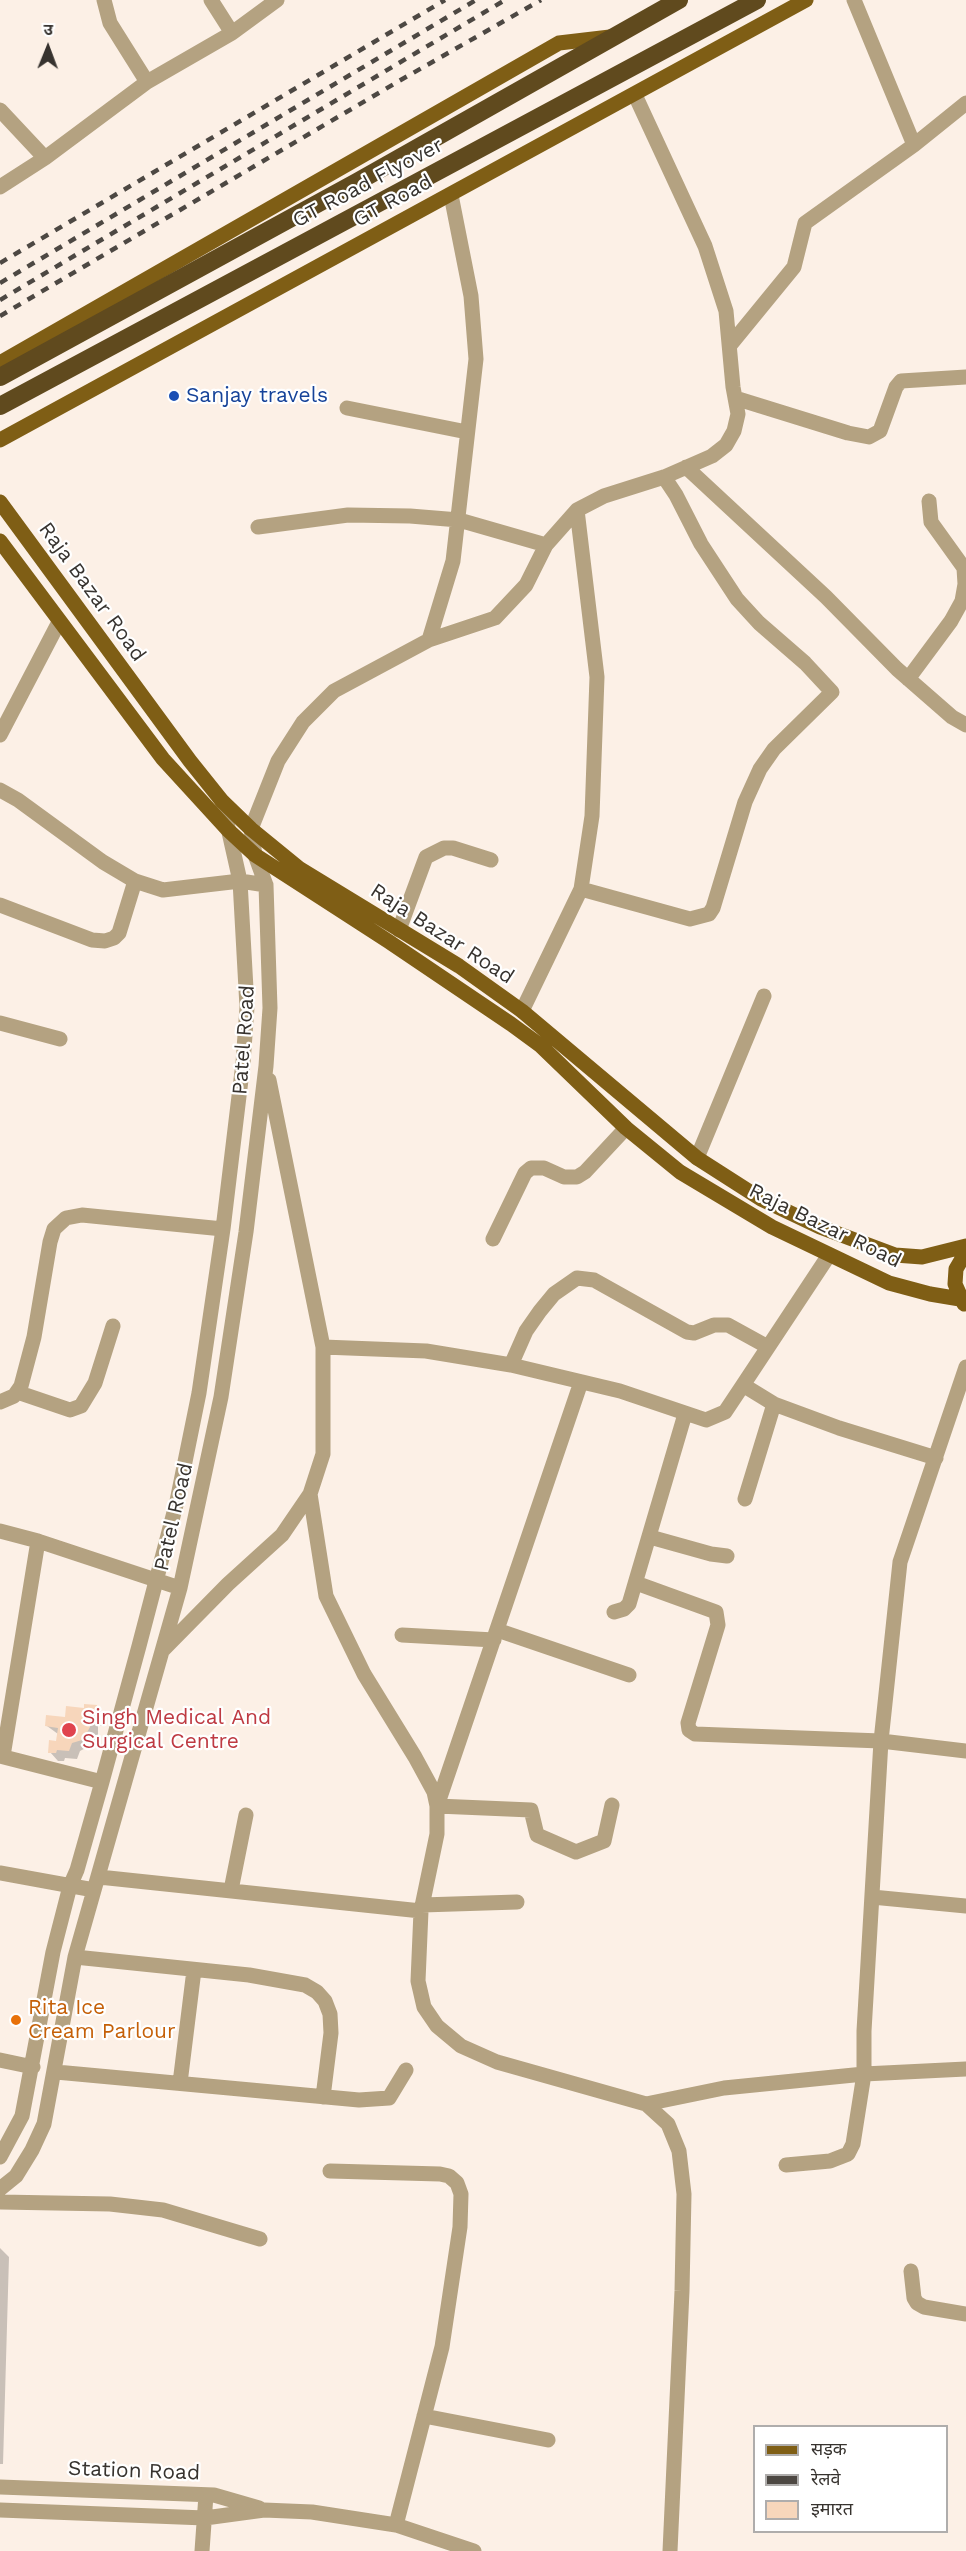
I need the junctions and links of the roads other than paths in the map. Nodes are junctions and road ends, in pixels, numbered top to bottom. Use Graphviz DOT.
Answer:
graph roads {
  1 [pos="104,0"];
  2 [pos="211,0"];
  3 [pos="277,0"];
  4 [pos="679,0"];
  5 [pos="757,0"];
  6 [pos="806,0"];
  7 [pos="854,0"];
  8 [pos="232,33"];
  9 [pos="614,36"];
  10 [pos="147,82"];
  11 [pos="635,95"];
  12 [pos="966,103"];
  13 [pos="0,110"];
  14 [pos="914,145"];
  15 [pos="45,158"];
  16 [pos="0,187"];
  17 [pos="451,195"];
  18 [pos="730,344"];
  19 [pos="0,363"];
  20 [pos="0,377"];
  21 [pos="966,377"];
  22 [pos="735,398"];
  23 [pos="0,406"];
  24 [pos="347,408"];
  25 [pos="467,432"];
  26 [pos="0,440"];
  27 [pos="686,467"];
  28 [pos="664,477"];
  29 [pos="929,501"];
  30 [pos="0,502"];
  31 [pos="577,510"];
  32 [pos="459,520"];
  33 [pos="258,527"];
  34 [pos="0,541"];
  35 [pos="546,545"];
  36 [pos="59,622"];
  37 [pos="429,640"];
  38 [pos="908,679"];
  39 [pos="966,725"];
  40 [pos="0,735"];
  41 [pos="0,790"];
  42 [pos="222,801"];
  43 [pos="251,829"];
  44 [pos="228,830"];
  45 [pos="255,855"];
  46 [pos="490,860"];
  47 [pos="135,881"];
  48 [pos="240,881"];
  49 [pos="266,885"];
  50 [pos="581,889"];
  51 [pos="0,905"];
  52 [pos="399,930"];
  53 [pos="764,996"];
  54 [pos="522,1011"];
  55 [pos="0,1023"];
  56 [pos="60,1039"];
  57 [pos="266,1066"];
  58 [pos="626,1128"];
  59 [pos="696,1158"];
  60 [pos="223,1229"];
  61 [pos="493,1239"];
  62 [pos="966,1246"];
  63 [pos="966,1252"];
  64 [pos="829,1255"];
  65 [pos="963,1303"];
  66 [pos="113,1326"];
  67 [pos="322,1347"];
  68 [pos="768,1347"];
  69 [pos="511,1365"];
  70 [pos="966,1367"];
  71 [pos="581,1382"];
  72 [pos="743,1385"];
  73 [pos="17,1392"];
  74 [pos="0,1402"];
  75 [pos="774,1404"];
  76 [pos="685,1414"];
  77 [pos="936,1458"];
  78 [pos="310,1494"];
  79 [pos="745,1499"];
  80 [pos="0,1531"];
  81 [pos="650,1537"];
  82 [pos="38,1541"];
  83 [pos="727,1556"];
  84 [pos="155,1581"];
  85 [pos="636,1583"];
  86 [pos="180,1588"];
  87 [pos="614,1612"];
  88 [pos="402,1635"];
  89 [pos="495,1635"];
  90 [pos="162,1652"];
  91 [pos="629,1675"];
  92 [pos="881,1741"];
  93 [pos="966,1751"];
  94 [pos="2,1756"];
  95 [pos="102,1782"];
  96 [pos="612,1805"];
  97 [pos="437,1806"];
  98 [pos="246,1815"];
  99 [pos="0,1873"];
  100 [pos="96,1884"];
  101 [pos="70,1886"];
  102 [pos="231,1890"];
  103 [pos="872,1897"];
  104 [pos="517,1902"];
  105 [pos="966,1906"];
  106 [pos="421,1908"];
  107 [pos="75,1957"];
  108 [pos="194,1970"];
  109 [pos="0,2060"];
  110 [pos="33,2067"];
  111 [pos="966,2069"];
  112 [pos="406,2070"];
  113 [pos="56,2072"];
  114 [pos="864,2074"];
  115 [pos="180,2083"];
  116 [pos="323,2097"];
  117 [pos="646,2104"];
  118 [pos="0,2157"];
  119 [pos="786,2165"];
  120 [pos="330,2171"];
  121 [pos="0,2189"];
  122 [pos="0,2202"];
  123 [pos="260,2239"];
  124 [pos="911,2271"];
  125 [pos="966,2314"];
  126 [pos="424,2416"];
  127 [pos="548,2440"];
  128 [pos="0,2487"];
  129 [pos="206,2495"];
  130 [pos="0,2510"];
  131 [pos="264,2510"];
  132 [pos="205,2518"];
  133 [pos="396,2525"];
  134 [pos="202,2551"];
  135 [pos="472,2551"];
  136 [pos="670,2551"];
  1 -- 10 [label="street"];
  2 -- 8 [label="street"];
  3 -- 8 [label="street"];
  4 -- 9 [label="highway"];
  5 -- 23 [label="highway, GT Road Flyover"];
  6 -- 11 [label="main road, GT Road"];
  7 -- 14 [label="street"];
  8 -- 10 [label="street"];
  9 -- 19 [label="main road"];
  9 -- 20 [label="highway, GT Road Flyover"];
  10 -- 15 [label="street"];
  11 -- 17 [label="main road, GT Road"];
  11 -- 18 [label="street"];
  12 -- 14 [label="street"];
  13 -- 15 [label="street"];
  14 -- 18 [label="street"];
  15 -- 16 [label="street"];
  17 -- 25 [label="street"];
  17 -- 26 [label="main road, GT Road"];
  18 -- 22 [label="street"];
  21 -- 22 [label="street"];
  22 -- 27 [label="street"];
  24 -- 25 [label="street"];
  25 -- 32 [label="street"];
  27 -- 28 [label="street"];
  27 -- 38 [label="street"];
  28 -- 31 [label="street"];
  28 -- 50 [label="street"];
  29 -- 38 [label="street"];
  30 -- 42 [label="main road, Raja Bazar Road"];
  31 -- 35 [label="street"];
  31 -- 50 [label="street"];
  32 -- 33 [label="street"];
  32 -- 35 [label="street"];
  32 -- 37 [label="street"];
  34 -- 36 [label="main road, Raja Bazar Road"];
  35 -- 37 [label="street"];
  36 -- 40 [label="street"];
  36 -- 44 [label="main road, Raja Bazar Road"];
  37 -- 43 [label="street"];
  38 -- 39 [label="street"];
  41 -- 47 [label="street"];
  42 -- 43 [label="main road, Raja Bazar Road"];
  42 -- 44 [label="street, Patel Road"];
  43 -- 45 [label="street, Patel Road"];
  43 -- 52 [label="main road, Raja Bazar Road"];
  44 -- 45 [label="main road, Raja Bazar Road"];
  44 -- 48 [label="street, Patel Road"];
  45 -- 49 [label="street, Patel Road"];
  45 -- 58 [label="main road, Raja Bazar Road"];
  46 -- 52 [label="street"];
  47 -- 48 [label="street"];
  47 -- 51 [label="street"];
  48 -- 49 [label="street"];
  48 -- 60 [label="street, Patel Road"];
  49 -- 57 [label="street, Patel Road"];
  50 -- 54 [label="street"];
  52 -- 54 [label="main road, Raja Bazar Road"];
  53 -- 59 [label="street"];
  54 -- 59 [label="main road, Raja Bazar Road"];
  55 -- 56 [label="street"];
  57 -- 67 [label="street"];
  57 -- 86 [label="street, Patel Road"];
  58 -- 61 [label="street"];
  58 -- 64 [label="main road, Raja Bazar Road"];
  59 -- 62 [label="main road, Raja Bazar Road"];
  60 -- 73 [label="street"];
  60 -- 84 [label="street, Patel Road"];
  63 -- 65 [label="main road"];
  64 -- 65 [label="main road, Raja Bazar Road"];
  64 -- 68 [label="street"];
  66 -- 73 [label="street"];
  67 -- 69 [label="street"];
  67 -- 78 [label="street"];
  68 -- 69 [label="street"];
  68 -- 72 [label="street"];
  69 -- 71 [label="street"];
  70 -- 77 [label="street"];
  71 -- 76 [label="street"];
  71 -- 89 [label="street"];
  72 -- 75 [label="street"];
  72 -- 76 [label="street"];
  73 -- 74 [label="street"];
  75 -- 77 [label="street"];
  75 -- 79 [label="street"];
  76 -- 81 [label="street"];
  77 -- 92 [label="street"];
  78 -- 90 [label="street"];
  78 -- 97 [label="street"];
  80 -- 82 [label="street"];
  81 -- 83 [label="street"];
  81 -- 85 [label="street"];
  82 -- 84 [label="street"];
  82 -- 94 [label="street"];
  84 -- 86 [label="street"];
  84 -- 95 [label="street, Patel Road"];
  85 -- 87 [label="street"];
  85 -- 92 [label="street"];
  86 -- 90 [label="street, Patel Road"];
  88 -- 89 [label="street"];
  89 -- 91 [label="street"];
  89 -- 97 [label="street"];
  90 -- 100 [label="street, Patel Road"];
  92 -- 93 [label="street"];
  92 -- 103 [label="street"];
  94 -- 95 [label="street"];
  95 -- 101 [label="street, Patel Road"];
  96 -- 97 [label="street"];
  97 -- 106 [label="street"];
  98 -- 102 [label="street"];
  99 -- 101 [label="street"];
  100 -- 101 [label="street"];
  100 -- 102 [label="street"];
  100 -- 107 [label="street, Patel Road"];
  101 -- 110 [label="street, Patel Road"];
  102 -- 106 [label="street"];
  103 -- 105 [label="street"];
  103 -- 114 [label="street"];
  104 -- 106 [label="street"];
  106 -- 117 [label="street"];
  107 -- 108 [label="street"];
  107 -- 113 [label="street, Patel Road"];
  108 -- 115 [label="street"];
  108 -- 116 [label="street"];
  109 -- 110 [label="street"];
  110 -- 118 [label="street, Patel Road"];
  111 -- 114 [label="street"];
  112 -- 116 [label="street"];
  113 -- 115 [label="street"];
  113 -- 121 [label="street, Patel Road"];
  114 -- 117 [label="street"];
  114 -- 119 [label="street"];
  115 -- 116 [label="street"];
  117 -- 136 [label="street"];
  120 -- 126 [label="street"];
  122 -- 123 [label="street"];
  124 -- 125 [label="street"];
  126 -- 127 [label="street"];
  126 -- 133 [label="street"];
  128 -- 129 [label="street, Station Road"];
  129 -- 131 [label="street, Station Road"];
  129 -- 132 [label="street"];
  130 -- 132 [label="street, Station Road"];
  131 -- 132 [label="street, Station Road"];
  131 -- 133 [label="street, Station Road"];
  132 -- 134 [label="street"];
  133 -- 135 [label="street, Station Road"];
}
